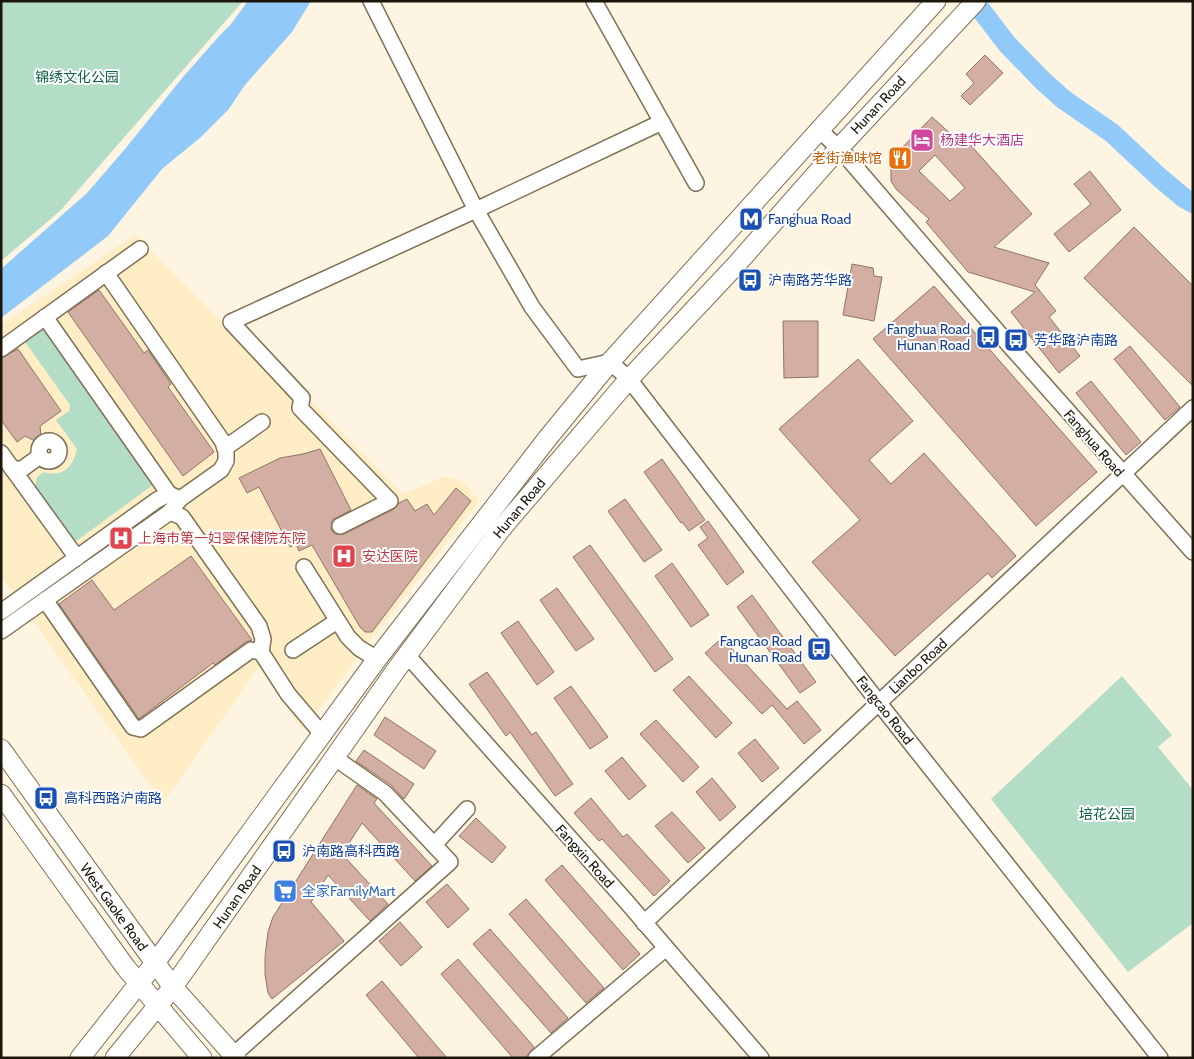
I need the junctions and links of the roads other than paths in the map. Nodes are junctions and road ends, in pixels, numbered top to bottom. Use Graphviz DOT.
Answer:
graph roads {
  1 [pos="371,1"];
  2 [pos="594,1"];
  3 [pos="936,1"];
  4 [pos="969,8"];
  5 [pos="662,122"];
  6 [pos="819,130"];
  7 [pos="839,148"];
  8 [pos="696,183"];
  9 [pos="476,210"];
  10 [pos="140,249"];
  11 [pos="106,273"];
  12 [pos="45,317"];
  13 [pos="1,349"];
  14 [pos="610,362"];
  15 [pos="629,379"];
  16 [pos="1193,408"];
  17 [pos="262,422"];
  18 [pos="225,448"];
  19 [pos="1,453"];
  20 [pos="40,456"];
  21 [pos="18,472"];
  22 [pos="1122,474"];
  23 [pos="174,497"];
  24 [pos="170,512"];
  25 [pos="340,526"];
  26 [pos="1193,552"];
  27 [pos="77,558"];
  28 [pos="304,567"];
  29 [pos="45,600"];
  30 [pos="1,612"];
  31 [pos="337,621"];
  32 [pos="1,631"];
  33 [pos="293,650"];
  34 [pos="260,652"];
  35 [pos="407,655"];
  36 [pos="377,658"];
  37 [pos="879,703"];
  38 [pos="322,734"];
  39 [pos="1,749"];
  40 [pos="335,758"];
  41 [pos="1,794"];
  42 [pos="467,809"];
  43 [pos="434,845"];
  44 [pos="644,923"];
  45 [pos="666,948"];
  46 [pos="155,963"];
  47 [pos="139,984"];
  48 [pos="174,986"];
  49 [pos="158,1007"];
  50 [pos="233,1057"];
  51 [pos="80,1058"];
  52 [pos="115,1058"];
  53 [pos="202,1058"];
  54 [pos="536,1058"];
  55 [pos="761,1058"];
  56 [pos="1160,1058"];
  1 -- 9 [label="street"];
  2 -- 5 [label="street"];
  3 -- 6 [label="main road, Hunan Road"];
  4 -- 7 [label="main road, Hunan Road"];
  5 -- 8 [label="street"];
  5 -- 9 [label="street"];
  6 -- 7 [label="street, Fanghua Road"];
  6 -- 14 [label="main road, Hunan Road"];
  7 -- 15 [label="main road, Hunan Road"];
  7 -- 22 [label="street, Fanghua Road"];
  9 -- 14 [label="street"];
  9 -- 25 [label="street"];
  10 -- 11 [label="street"];
  11 -- 12 [label="street"];
  11 -- 18 [label="street"];
  12 -- 13 [label="street"];
  12 -- 23 [label="street"];
  14 -- 15 [label="street, Fangcao Road"];
  14 -- 36 [label="main road, Hunan Road"];
  15 -- 35 [label="main road, Hunan Road"];
  15 -- 37 [label="street, Fangcao Road"];
  16 -- 22 [label="street, Lianbo Road"];
  17 -- 18 [label="street"];
  18 -- 23 [label="street"];
  19 -- 21 [label="street"];
  20 -- 21 [label="street"];
  21 -- 27 [label="street"];
  22 -- 26 [label="street, Fanghua Road"];
  22 -- 37 [label="street, Lianbo Road"];
  23 -- 24 [label="street"];
  23 -- 27 [label="street"];
  24 -- 29 [label="street"];
  24 -- 34 [label="street"];
  27 -- 30 [label="street"];
  28 -- 31 [label="street"];
  29 -- 32 [label="street"];
  29 -- 34 [label="street"];
  31 -- 33 [label="street"];
  31 -- 36 [label="street"];
  34 -- 38 [label="street"];
  35 -- 40 [label="main road, Hunan Road"];
  35 -- 44 [label="street, Fangxin Road"];
  36 -- 38 [label="main road, Hunan Road"];
  37 -- 44 [label="street, Lianbo Road"];
  37 -- 56 [label="street, Fangcao Road"];
  38 -- 46 [label="main road, Hunan Road"];
  39 -- 46 [label="main road, West Gaoke Road"];
  40 -- 43 [label="street"];
  40 -- 48 [label="main road, Hunan Road"];
  41 -- 47 [label="main road, West Gaoke Road"];
  42 -- 43 [label="street"];
  43 -- 50 [label="street"];
  44 -- 45 [label="street, Fangxin Road"];
  45 -- 54 [label="street"];
  45 -- 55 [label="street, Fangxin Road"];
  46 -- 47 [label="main road, Hunan Road"];
  46 -- 48 [label="main road, West Gaoke Road"];
  47 -- 49 [label="main road, West Gaoke Road"];
  47 -- 51 [label="main road, Hunan Road"];
  48 -- 49 [label="main road, Hunan Road"];
  48 -- 50 [label="main road, West Gaoke Road"];
  49 -- 52 [label="main road, Hunan Road"];
  49 -- 53 [label="main road, West Gaoke Road"];
}
